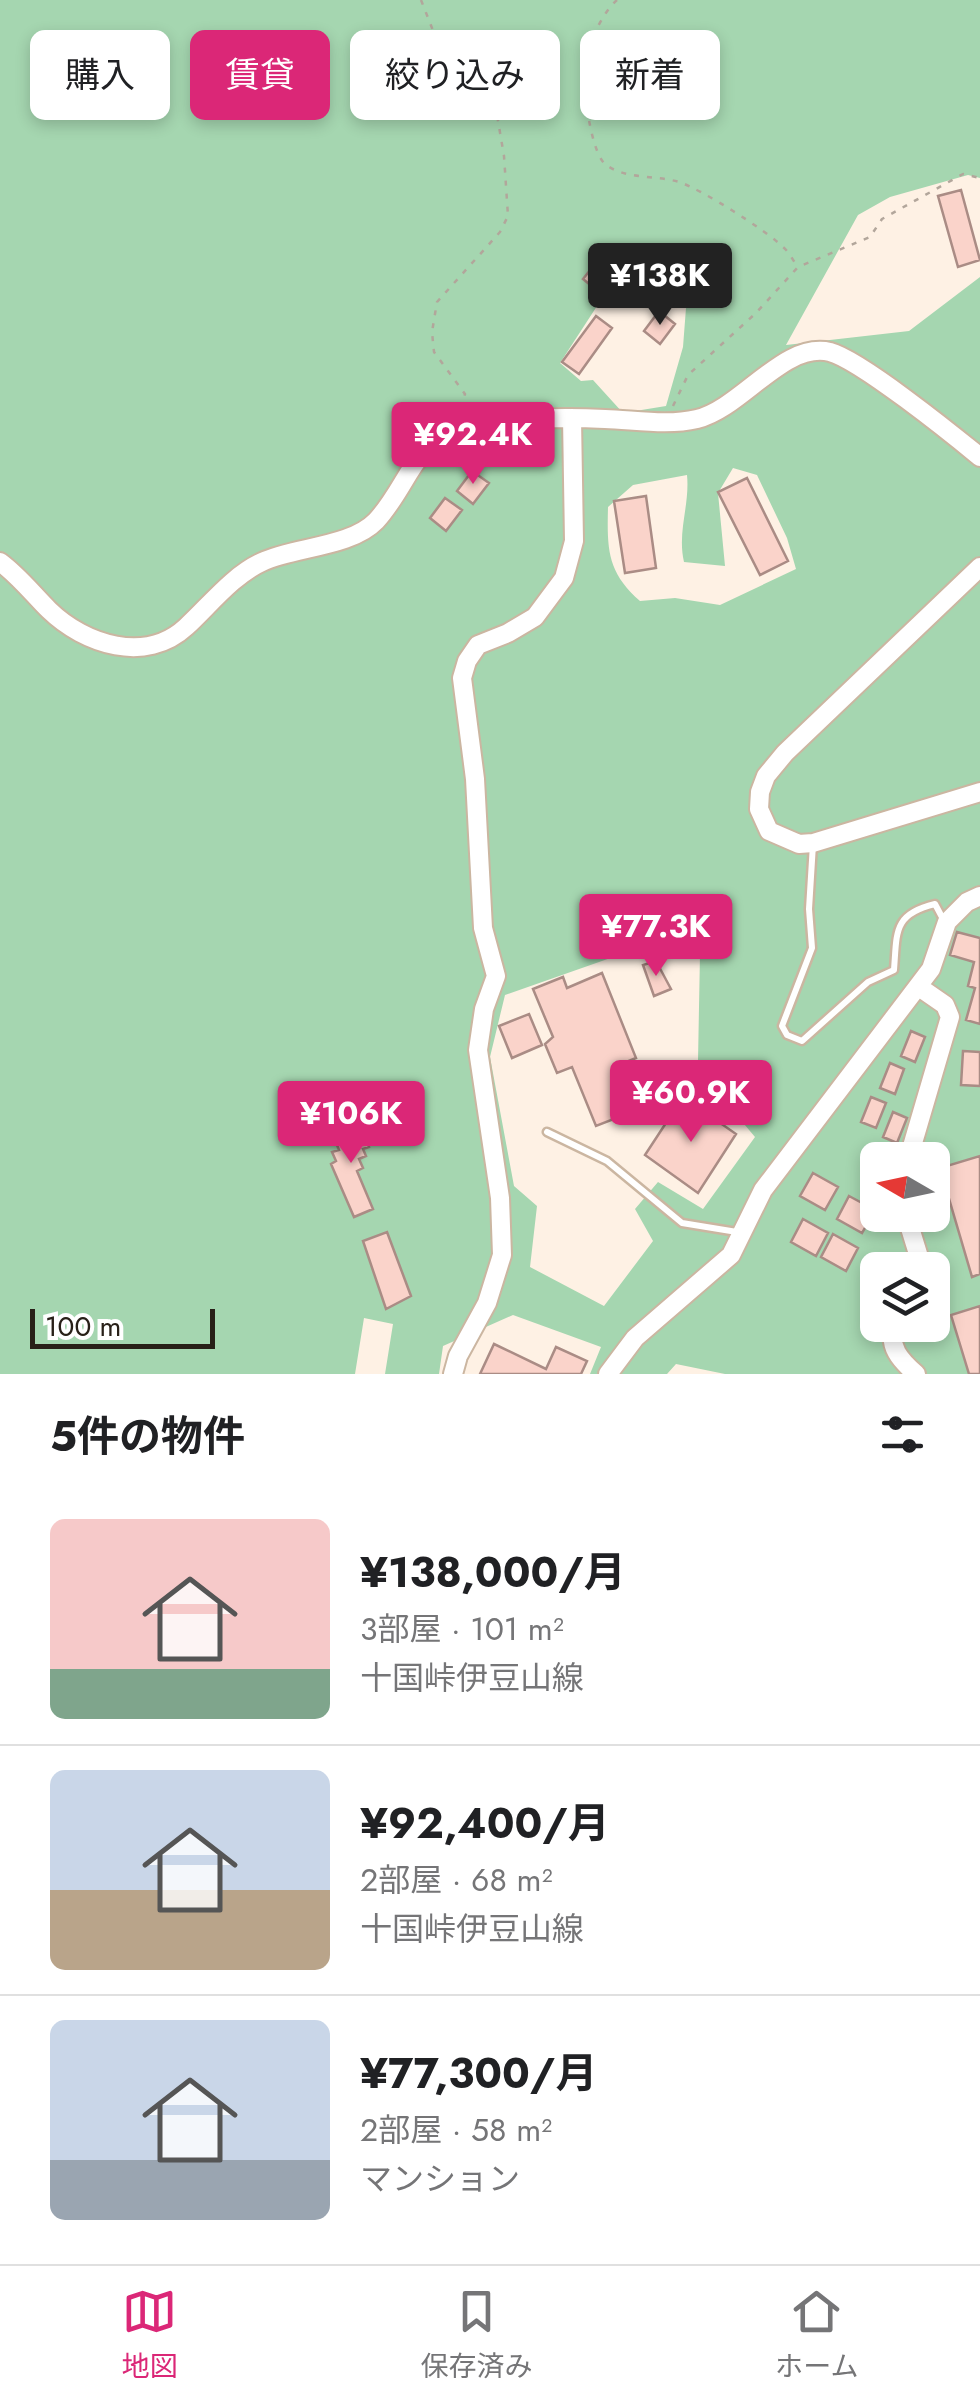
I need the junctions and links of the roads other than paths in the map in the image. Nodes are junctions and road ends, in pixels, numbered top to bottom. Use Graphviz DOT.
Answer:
graph roads {
  1 [pos="572,418"];
  2 [pos="980,457"];
  3 [pos="0,562"];
  4 [pos="980,566"];
  5 [pos="980,792"];
  6 [pos="814,843"];
  7 [pos="980,896"];
  8 [pos="945,926"];
  9 [pos="919,987"];
  10 [pos="547,1132"];
  11 [pos="913,1142"];
  12 [pos="744,1233"];
  13 [pos="893,1342"];
  14 [pos="453,1374"];
  15 [pos="608,1374"];
  16 [pos="916,1374"];
  1 -- 2 [label="street"];
  1 -- 3 [label="street"];
  1 -- 14 [label="street"];
  4 -- 6 [label="street"];
  5 -- 6 [label="street"];
  6 -- 8 [label="lane"];
  7 -- 8 [label="street"];
  8 -- 9 [label="street"];
  9 -- 11 [label="street"];
  9 -- 12 [label="street"];
  10 -- 12 [label="lane"];
  12 -- 15 [label="street"];
  13 -- 16 [label="street"];
}
